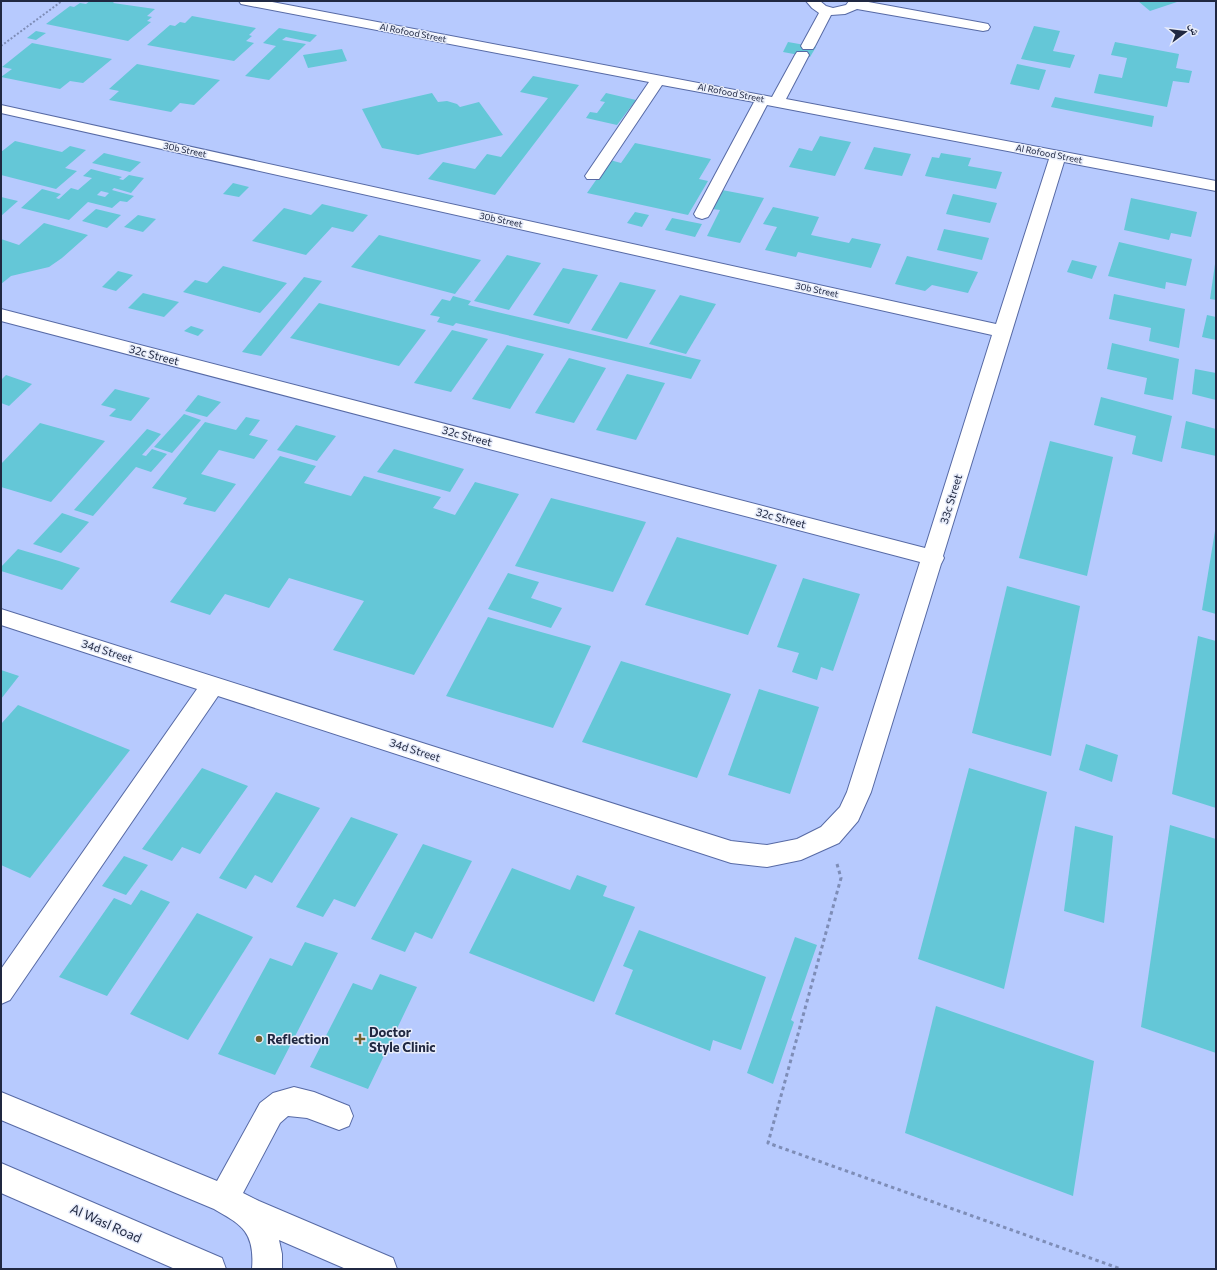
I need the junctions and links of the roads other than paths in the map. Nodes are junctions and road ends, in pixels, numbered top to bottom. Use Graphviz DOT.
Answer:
graph roads {
  1 [pos="246,1"];
  2 [pos="317,1"];
  3 [pos="813,1"];
  4 [pos="856,3"];
  5 [pos="827,10"];
  6 [pos="304,12"];
  7 [pos="983,27"];
  8 [pos="659,80"];
  9 [pos="770,101"];
  10 [pos="1,109"];
  11 [pos="1058,156"];
  12 [pos="593,176"];
  13 [pos="1216,186"];
  14 [pos="702,214"];
  15 [pos="1,315"];
  16 [pos="1001,331"];
  17 [pos="934,558"];
  18 [pos="1,617"];
  19 [pos="213,685"];
  20 [pos="830,835"];
  21 [pos="1,991"];
  22 [pos="1,1106"];
  23 [pos="339,1116"];
  24 [pos="1,1178"];
  25 [pos="236,1205"];
  26 [pos="211,1269"];
  27 [pos="267,1269"];
  28 [pos="382,1269"];
  1 -- 6 [label="street, Al Rofood Street"];
  2 -- 6 [label="street"];
  3 -- 5 [label="street"];
  4 -- 5 [label="street"];
  4 -- 7 [label="street"];
  5 -- 9 [label="street"];
  6 -- 8 [label="street, Al Rofood Street"];
  8 -- 9 [label="street, Al Rofood Street"];
  8 -- 12 [label="street"];
  9 -- 11 [label="street, Al Rofood Street"];
  9 -- 14 [label="street"];
  10 -- 16 [label="street, 30b Street"];
  11 -- 13 [label="street, Al Rofood Street"];
  11 -- 16 [label="street, 33c Street"];
  15 -- 17 [label="street, 32c Street"];
  16 -- 17 [label="street, 33c Street"];
  17 -- 20 [label="street, 33c Street"];
  18 -- 19 [label="street, 34d Street"];
  19 -- 20 [label="street, 34d Street"];
  19 -- 21 [label="street"];
  22 -- 25 [label="street"];
  23 -- 25 [label="street"];
  24 -- 26 [label="street, Al Wasl Road"];
  25 -- 27 [label="street"];
  25 -- 28 [label="street"];
}
